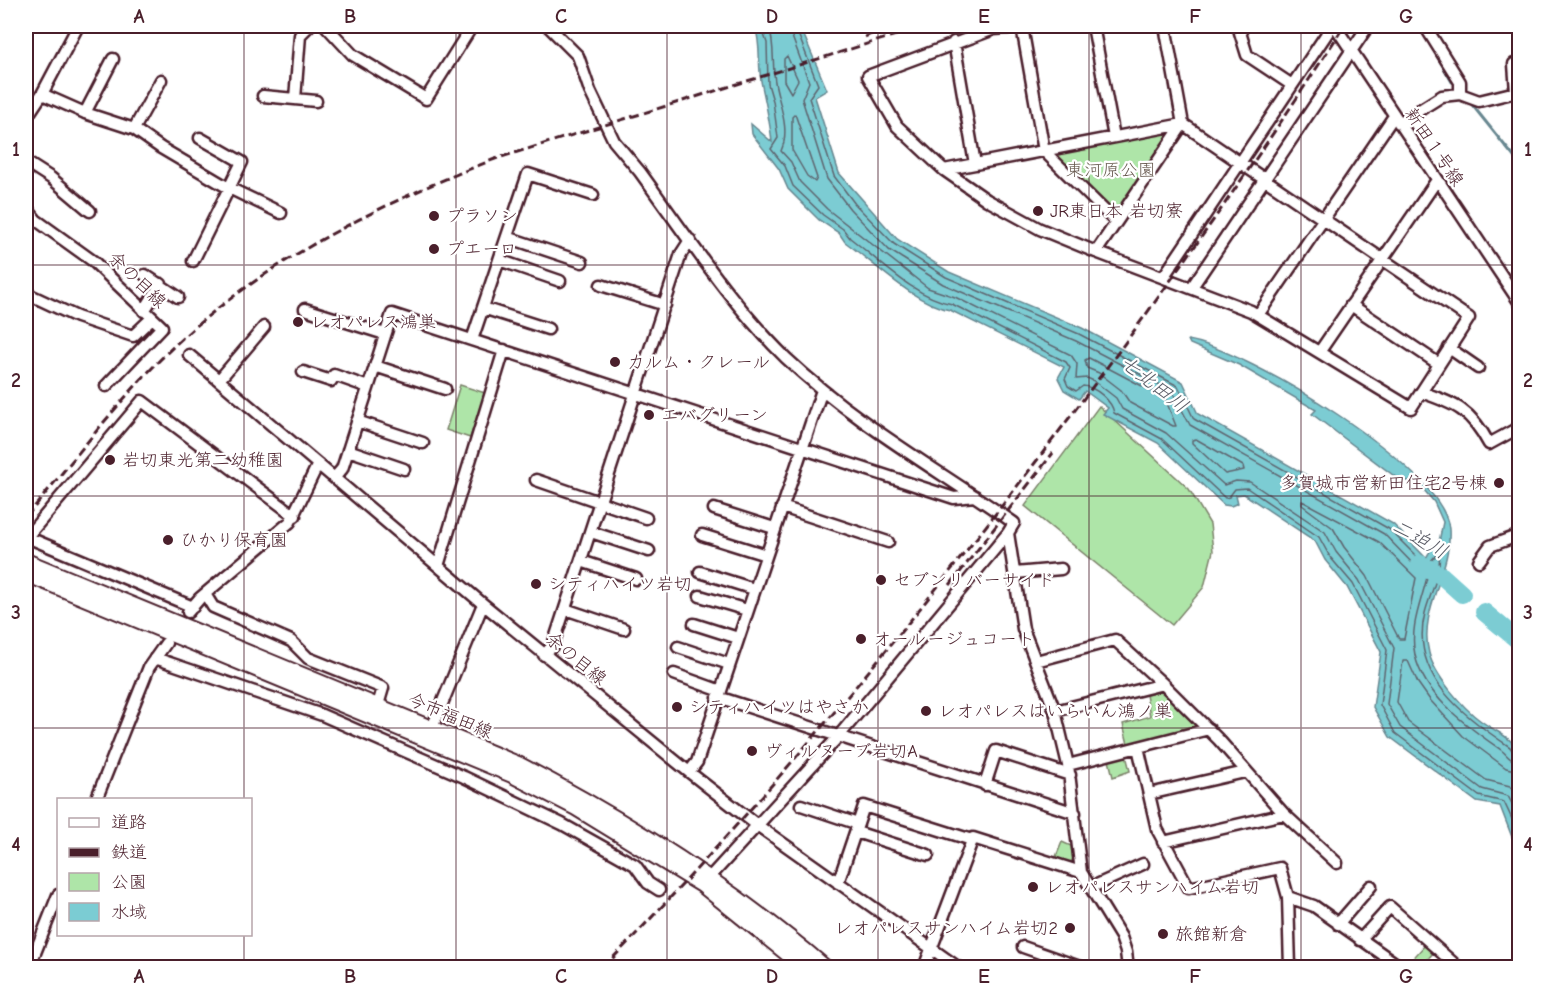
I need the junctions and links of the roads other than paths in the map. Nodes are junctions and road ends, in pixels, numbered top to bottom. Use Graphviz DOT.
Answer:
graph roads {
  1 [pos="78,26"];
  2 [pos="309,26"];
  3 [pos="326,26"];
  4 [pos="456,26"];
  5 [pos="548,26"];
  6 [pos="1037,26"];
  7 [pos="1093,26"];
  8 [pos="1165,26"];
  9 [pos="1238,26"];
  10 [pos="1333,26"];
  11 [pos="1368,26"];
  12 [pos="1425,26"];
  13 [pos="1022,27"];
  14 [pos="470,29"];
  15 [pos="954,42"];
  16 [pos="1352,52"];
  17 [pos="113,59"];
  18 [pos="1514,64"];
  19 [pos="162,80"];
  20 [pos="1292,85"];
  21 [pos="1518,91"];
  22 [pos="42,94"];
  23 [pos="1460,94"];
  24 [pos="263,96"];
  25 [pos="295,99"];
  26 [pos="316,100"];
  27 [pos="85,113"];
  28 [pos="26,118"];
  29 [pos="1396,120"];
  30 [pos="1183,124"];
  31 [pos="134,129"];
  32 [pos="1114,137"];
  33 [pos="200,138"];
  34 [pos="1044,151"];
  35 [pos="26,162"];
  36 [pos="1239,163"];
  37 [pos="975,164"];
  38 [pos="944,170"];
  39 [pos="1265,180"];
  40 [pos="1437,180"];
  41 [pos="227,187"];
  42 [pos="593,195"];
  43 [pos="26,207"];
  44 [pos="90,211"];
  45 [pos="281,213"];
  46 [pos="1324,220"];
  47 [pos="1116,222"];
  48 [pos="507,237"];
  49 [pos="690,240"];
  50 [pos="1096,252"];
  51 [pos="1382,259"];
  52 [pos="499,260"];
  53 [pos="193,261"];
  54 [pos="582,262"];
  55 [pos="146,275"];
  56 [pos="1164,276"];
  57 [pos="560,281"];
  58 [pos="161,285"];
  59 [pos="602,285"];
  60 [pos="1192,287"];
  61 [pos="27,294"];
  62 [pos="178,297"];
  63 [pos="1520,303"];
  64 [pos="665,305"];
  65 [pos="1351,305"];
  66 [pos="483,308"];
  67 [pos="305,309"];
  68 [pos="148,314"];
  69 [pos="1258,315"];
  70 [pos="264,327"];
  71 [pos="549,329"];
  72 [pos="385,334"];
  73 [pos="472,340"];
  74 [pos="1449,348"];
  75 [pos="504,350"];
  76 [pos="1320,351"];
  77 [pos="189,355"];
  78 [pos="1439,364"];
  79 [pos="375,366"];
  80 [pos="1478,368"];
  81 [pos="303,372"];
  82 [pos="219,380"];
  83 [pos="106,386"];
  84 [pos="368,387"];
  85 [pos="445,389"];
  86 [pos="822,390"];
  87 [pos="1421,392"];
  88 [pos="637,393"];
  89 [pos="357,421"];
  90 [pos="1520,427"];
  91 [pos="423,444"];
  92 [pos="801,449"];
  93 [pos="348,450"];
  94 [pos="318,464"];
  95 [pos="404,470"];
  96 [pos="337,474"];
  97 [pos="536,480"];
  98 [pos="975,496"];
  99 [pos="601,502"];
  100 [pos="782,507"];
  101 [pos="714,509"];
  102 [pos="295,516"];
  103 [pos="646,518"];
  104 [pos="774,528"];
  105 [pos="591,532"];
  106 [pos="1008,533"];
  107 [pos="1520,534"];
  108 [pos="702,535"];
  109 [pos="26,537"];
  110 [pos="888,542"];
  111 [pos="649,551"];
  112 [pos="765,555"];
  113 [pos="439,560"];
  114 [pos="26,561"];
  115 [pos="581,561"];
  116 [pos="1479,561"];
  117 [pos="1061,569"];
  118 [pos="700,572"];
  119 [pos="1015,573"];
  120 [pos="26,574"];
  121 [pos="636,579"];
  122 [pos="754,589"];
  123 [pos="205,594"];
  124 [pos="700,596"];
  125 [pos="483,604"];
  126 [pos="565,609"];
  127 [pos="747,610"];
  128 [pos="694,624"];
  129 [pos="624,629"];
  130 [pos="738,638"];
  131 [pos="166,643"];
  132 [pos="678,647"];
  133 [pos="548,651"];
  134 [pos="155,658"];
  135 [pos="1036,661"];
  136 [pos="729,664"];
  137 [pos="674,674"];
  138 [pos="1163,684"];
  139 [pos="720,694"];
  140 [pos="378,705"];
  141 [pos="1055,711"];
  142 [pos="432,728"];
  143 [pos="1209,729"];
  144 [pos="838,737"];
  145 [pos="1138,747"];
  146 [pos="692,768"];
  147 [pos="1069,770"];
  148 [pos="1245,772"];
  149 [pos="985,785"];
  150 [pos="1149,794"];
  151 [pos="97,798"];
  152 [pos="801,805"];
  153 [pos="1075,813"];
  154 [pos="1284,814"];
  155 [pos="758,825"];
  156 [pos="857,828"];
  157 [pos="972,840"];
  158 [pos="1163,842"];
  159 [pos="928,855"];
  160 [pos="1337,863"];
  161 [pos="1143,864"];
  162 [pos="1081,872"];
  163 [pos="710,877"];
  164 [pos="838,883"];
  165 [pos="1371,886"];
  166 [pos="1090,888"];
  167 [pos="659,890"];
  168 [pos="1288,897"];
  169 [pos="57,898"];
  170 [pos="1338,924"];
  171 [pos="1360,940"];
  172 [pos="1023,947"];
  173 [pos="933,949"];
  174 [pos="29,968"];
  175 [pos="805,968"];
  176 [pos="826,968"];
  177 [pos="924,968"];
  178 [pos="959,968"];
  179 [pos="1083,968"];
  180 [pos="1128,968"];
  181 [pos="1290,968"];
  182 [pos="1402,968"];
  183 [pos="1459,968"];
  1 -- 22 [label="street"];
  2 -- 25 [label="street"];
  3 -- 14 [label="street"];
  4 -- 14 [label="street"];
  5 -- 49 [label="street"];
  6 -- 13 [label="street"];
  7 -- 32 [label="street"];
  8 -- 30 [label="street"];
  9 -- 20 [label="street"];
  10 -- 16 [label="street, 新田１号線"];
  10 -- 20 [label="street"];
  11 -- 16 [label="street"];
  12 -- 23 [label="street"];
  13 -- 15 [label="street"];
  13 -- 34 [label="street"];
  15 -- 37 [label="street"];
  15 -- 38 [label="street"];
  16 -- 29 [label="street, 新田１号線"];
  16 -- 39 [label="street"];
  17 -- 27 [label="street"];
  18 -- 21 [label="street"];
  19 -- 31 [label="street"];
  20 -- 36 [label="street"];
  21 -- 23 [label="street"];
  22 -- 27 [label="street"];
  22 -- 28 [label="street"];
  23 -- 29 [label="street"];
  24 -- 25 [label="street"];
  25 -- 26 [label="street"];
  27 -- 31 [label="street"];
  29 -- 40 [label="street, 新田１号線"];
  29 -- 46 [label="street"];
  30 -- 32 [label="street"];
  30 -- 36 [label="street"];
  30 -- 47 [label="street"];
  31 -- 41 [label="street"];
  32 -- 34 [label="street"];
  33 -- 41 [label="street"];
  34 -- 37 [label="street"];
  34 -- 47 [label="street"];
  35 -- 44 [label="street"];
  36 -- 39 [label="street"];
  36 -- 56 [label="street"];
  37 -- 38 [label="street"];
  38 -- 50 [label="street"];
  39 -- 46 [label="street"];
  39 -- 60 [label="street"];
  40 -- 51 [label="street"];
  40 -- 63 [label="street, 新田１号線"];
  41 -- 45 [label="street"];
  41 -- 53 [label="street"];
  42 -- 48 [label="street"];
  43 -- 68 [label="street, 余の目線"];
  46 -- 51 [label="street"];
  46 -- 69 [label="street"];
  47 -- 50 [label="street"];
  48 -- 52 [label="street"];
  48 -- 54 [label="street"];
  49 -- 64 [label="street"];
  49 -- 86 [label="street"];
  50 -- 56 [label="street"];
  51 -- 65 [label="street"];
  51 -- 74 [label="street"];
  52 -- 57 [label="street"];
  52 -- 66 [label="street"];
  55 -- 58 [label="street"];
  56 -- 60 [label="street"];
  58 -- 62 [label="street"];
  58 -- 68 [label="street"];
  59 -- 64 [label="street"];
  60 -- 69 [label="street"];
  61 -- 68 [label="street"];
  64 -- 88 [label="street"];
  65 -- 76 [label="street"];
  65 -- 78 [label="street"];
  66 -- 71 [label="street"];
  66 -- 73 [label="street"];
  67 -- 72 [label="street"];
  68 -- 83 [label="street, 余の目線"];
  69 -- 76 [label="street"];
  70 -- 82 [label="street"];
  72 -- 73 [label="street"];
  72 -- 79 [label="street"];
  73 -- 75 [label="street"];
  74 -- 78 [label="street"];
  74 -- 80 [label="street"];
  75 -- 88 [label="street"];
  75 -- 113 [label="street"];
  76 -- 87 [label="street"];
  77 -- 82 [label="street, 余の目線"];
  78 -- 87 [label="street"];
  79 -- 84 [label="street"];
  79 -- 85 [label="street"];
  81 -- 84 [label="street"];
  82 -- 94 [label="street, 余の目線"];
  84 -- 89 [label="street"];
  86 -- 92 [label="street"];
  86 -- 98 [label="street"];
  87 -- 90 [label="street"];
  88 -- 92 [label="street"];
  88 -- 99 [label="street"];
  89 -- 91 [label="street"];
  89 -- 93 [label="street"];
  92 -- 98 [label="street"];
  92 -- 100 [label="street"];
  93 -- 95 [label="street"];
  93 -- 96 [label="street"];
  94 -- 96 [label="street, 余の目線"];
  94 -- 102 [label="street"];
  96 -- 113 [label="street, 余の目線"];
  97 -- 99 [label="street"];
  98 -- 106 [label="street"];
  99 -- 103 [label="street"];
  99 -- 105 [label="street"];
  100 -- 104 [label="street"];
  100 -- 110 [label="street"];
  101 -- 104 [label="street"];
  102 -- 109 [label="street"];
  102 -- 123 [label="street"];
  104 -- 112 [label="street"];
  105 -- 111 [label="street"];
  105 -- 115 [label="street"];
  106 -- 119 [label="street"];
  106 -- 144 [label="street"];
  107 -- 116 [label="street"];
  108 -- 112 [label="street"];
  109 -- 123 [label="street"];
  112 -- 122 [label="street"];
  113 -- 125 [label="street, 余の目線"];
  114 -- 140 [label="main road, 今市福田線"];
  115 -- 121 [label="street"];
  115 -- 126 [label="street"];
  117 -- 119 [label="street"];
  118 -- 122 [label="street"];
  119 -- 135 [label="street"];
  120 -- 175 [label="main road, 今市福田線"];
  122 -- 127 [label="street"];
  123 -- 140 [label="street"];
  124 -- 127 [label="street"];
  125 -- 133 [label="street, 余の目線"];
  125 -- 142 [label="street"];
  126 -- 129 [label="street"];
  126 -- 133 [label="street"];
  127 -- 130 [label="street"];
  128 -- 130 [label="street"];
  130 -- 136 [label="street"];
  131 -- 134 [label="street"];
  132 -- 136 [label="street"];
  133 -- 146 [label="street, 余の目線"];
  134 -- 151 [label="street"];
  134 -- 167 [label="street"];
  135 -- 138 [label="street"];
  135 -- 141 [label="street"];
  136 -- 139 [label="street"];
  137 -- 139 [label="street"];
  138 -- 141 [label="street"];
  138 -- 143 [label="street"];
  139 -- 144 [label="street"];
  139 -- 146 [label="street"];
  140 -- 142 [label="main road, 今市福田線"];
  141 -- 147 [label="street"];
  142 -- 163 [label="main road, 今市福田線"];
  143 -- 145 [label="street"];
  143 -- 148 [label="street"];
  144 -- 149 [label="street"];
  144 -- 155 [label="street"];
  145 -- 147 [label="street"];
  145 -- 150 [label="street"];
  146 -- 155 [label="street, 余の目線"];
  147 -- 149 [label="street"];
  147 -- 153 [label="street"];
  148 -- 150 [label="street"];
  148 -- 154 [label="street"];
  149 -- 153 [label="street"];
  150 -- 158 [label="street"];
  152 -- 156 [label="street"];
  153 -- 162 [label="street"];
  154 -- 158 [label="street"];
  154 -- 160 [label="street"];
  155 -- 163 [label="street"];
  155 -- 164 [label="street, 余の目線"];
  156 -- 157 [label="street"];
  156 -- 159 [label="street"];
  156 -- 164 [label="street"];
  157 -- 162 [label="street"];
  157 -- 173 [label="street"];
  158 -- 168 [label="street"];
  161 -- 166 [label="street"];
  162 -- 166 [label="street"];
  163 -- 176 [label="main road, 今市福田線"];
  164 -- 173 [label="street, 余の目線"];
  165 -- 170 [label="street"];
  166 -- 180 [label="street"];
  168 -- 170 [label="street"];
  168 -- 181 [label="street"];
  169 -- 174 [label="street"];
  170 -- 171 [label="street"];
  171 -- 182 [label="street"];
  171 -- 183 [label="street"];
  172 -- 179 [label="street"];
  173 -- 177 [label="street"];
  173 -- 178 [label="street, 余の目線"];
}
